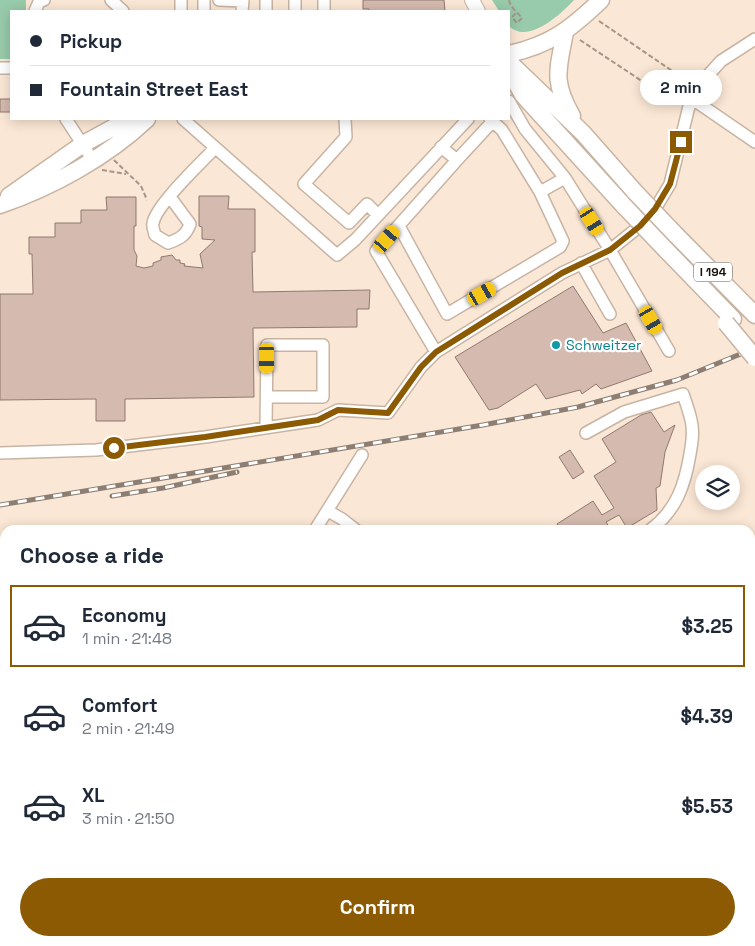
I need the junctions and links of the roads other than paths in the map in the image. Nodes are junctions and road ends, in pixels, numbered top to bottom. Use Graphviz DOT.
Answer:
graph roads {
  1 [pos="44,0"];
  2 [pos="111,0"];
  3 [pos="219,0"];
  4 [pos="601,0"];
  5 [pos="35,10"];
  6 [pos="122,10"];
  7 [pos="242,10"];
  8 [pos="565,32"];
  9 [pos="755,39"];
  10 [pos="510,54"];
  11 [pos="510,63"];
  12 [pos="510,72"];
  13 [pos="691,98"];
  14 [pos="510,103"];
  15 [pos="67,120"];
  16 [pos="127,120"];
  17 [pos="145,120"];
  18 [pos="184,120"];
  19 [pos="345,120"];
  20 [pos="467,120"];
  21 [pos="491,120"];
  22 [pos="582,133"];
  23 [pos="755,142"];
  24 [pos="83,144"];
  25 [pos="442,147"];
  26 [pos="216,148"];
  27 [pos="457,160"];
  28 [pos="94,164"];
  29 [pos="565,178"];
  30 [pos="540,192"];
  31 [pos="170,197"];
  32 [pos="0,204"];
  33 [pos="378,215"];
  34 [pos="399,226"];
  35 [pos="610,250"];
  36 [pos="581,263"];
  37 [pos="753,312"];
  38 [pos="610,314"];
  39 [pos="729,321"];
  40 [pos="755,344"];
  41 [pos="669,351"];
  42 [pos="436,352"];
  43 [pos="755,358"];
  44 [pos="267,397"];
  45 [pos="266,428"];
  46 [pos="586,433"];
  47 [pos="0,453"];
  48 [pos="362,455"];
  49 [pos="328,511"];
  50 [pos="318,525"];
  51 [pos="350,525"];
  52 [pos="657,525"];
  1 -- 5 [label="street"];
  2 -- 6 [label="street"];
  3 -- 7 [label="street"];
  4 -- 8 [label="highway"];
  8 -- 10 [label="highway"];
  8 -- 22 [label="highway"];
  9 -- 13 [label="street"];
  11 -- 22 [label="highway, I 194"];
  12 -- 39 [label="highway, I 194, bridge"];
  13 -- 23 [label="street"];
  13 -- 35 [label="street"];
  14 -- 29 [label="street"];
  15 -- 24 [label="street"];
  16 -- 24 [label="highway"];
  17 -- 28 [label="highway"];
  18 -- 26 [label="street"];
  19 -- 33 [label="street"];
  20 -- 25 [label="street"];
  21 -- 27 [label="street"];
  21 -- 30 [label="street"];
  22 -- 37 [label="highway, I 194, bridge"];
  24 -- 28 [label="street"];
  24 -- 32 [label="highway"];
  25 -- 27 [label="street"];
  25 -- 33 [label="street"];
  26 -- 31 [label="street"];
  26 -- 33 [label="street"];
  27 -- 34 [label="street"];
  28 -- 32 [label="highway"];
  29 -- 30 [label="street"];
  29 -- 35 [label="street"];
  30 -- 34 [label="street"];
  34 -- 42 [label="street"];
  35 -- 36 [label="street"];
  35 -- 41 [label="street"];
  36 -- 38 [label="street"];
  36 -- 42 [label="street"];
  39 -- 40 [label="highway, I 194"];
  39 -- 43 [label="highway, bridge"];
  42 -- 45 [label="street"];
  44 -- 44 [label="street"];
  44 -- 45 [label="street"];
  45 -- 47 [label="street"];
  46 -- 52 [label="street"];
  48 -- 49 [label="street"];
  49 -- 50 [label="street"];
  49 -- 51 [label="street"];
}
